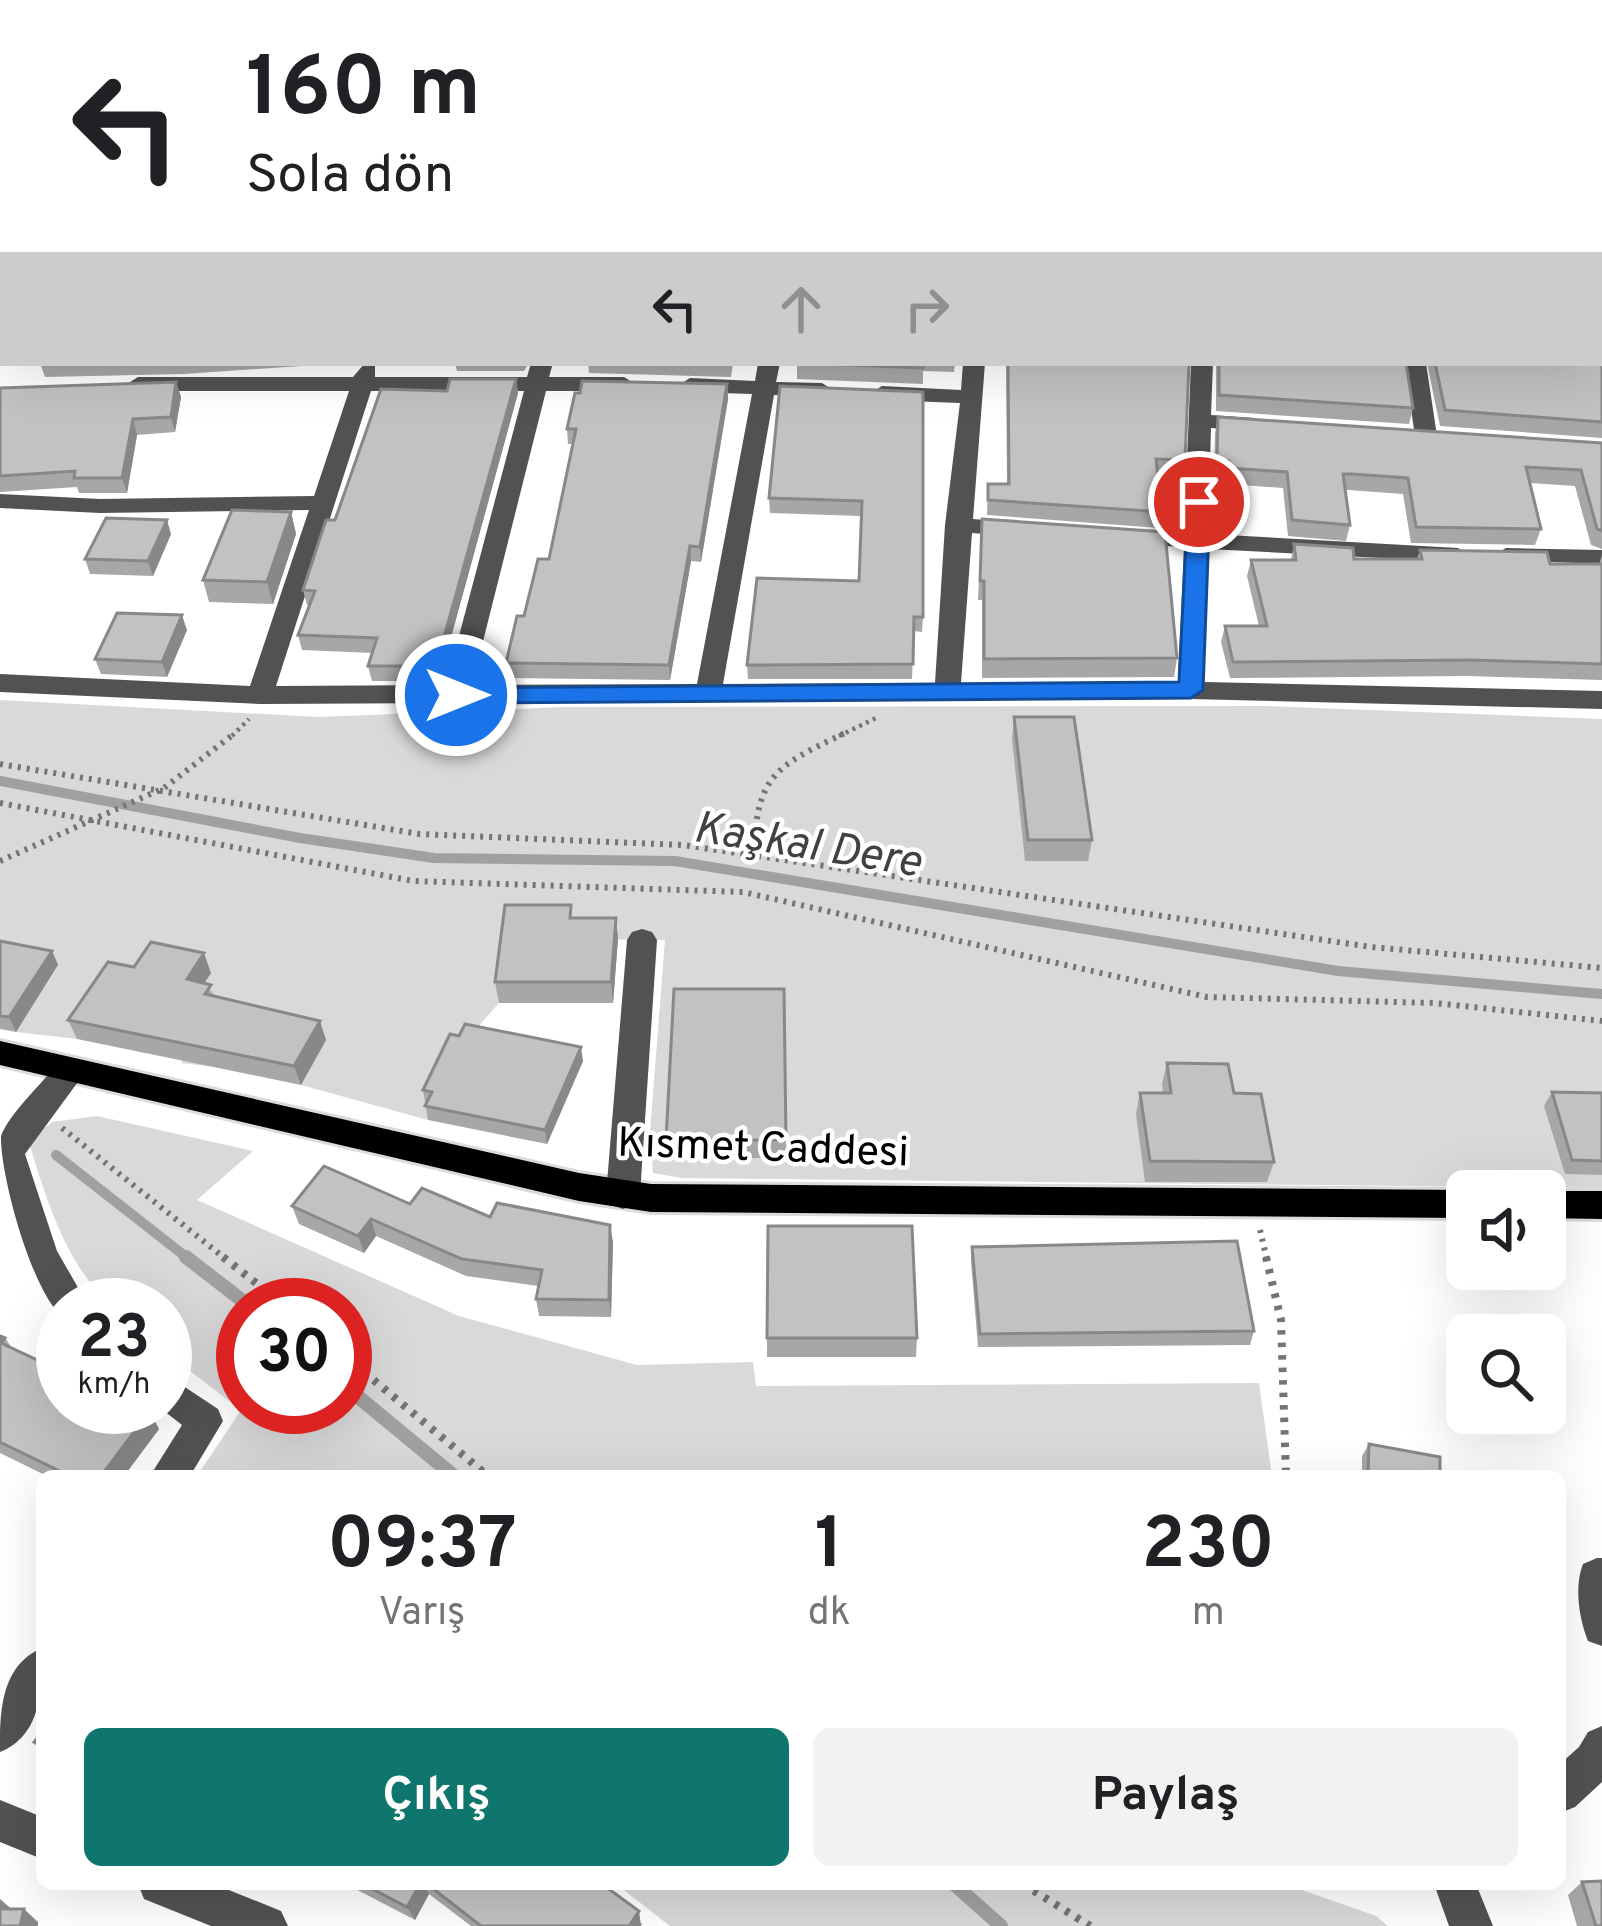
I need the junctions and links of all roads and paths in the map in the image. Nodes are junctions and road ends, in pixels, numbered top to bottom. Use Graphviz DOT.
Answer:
graph roads {
  1 [pos="974,366"];
  2 [pos="1202,366"];
  3 [pos="1415,366"];
  4 [pos="540,372"];
  5 [pos="366,373"];
  6 [pos="767,375"];
  7 [pos="111,385"];
  8 [pos="971,397"];
  9 [pos="1201,421"];
  10 [pos="1291,427"];
  11 [pos="1425,436"];
  12 [pos="0,501"];
  13 [pos="324,503"];
  14 [pos="957,525"];
  15 [pos="1045,531"];
  16 [pos="1110,536"];
  17 [pos="1198,542"];
  18 [pos="1602,557"];
  19 [pos="0,683"];
  20 [pos="1191,690"];
  21 [pos="947,692"];
  22 [pos="708,693"];
  23 [pos="260,695"];
  24 [pos="456,695"];
  25 [pos="1602,700"];
  26 [pos="879,717"];
  27 [pos="0,764"];
  28 [pos="164,792"];
  29 [pos="0,803"];
  30 [pos="102,824"];
  31 [pos="754,856"];
  32 [pos="0,861"];
  33 [pos="642,940"];
  34 [pos="1602,968"];
  35 [pos="1602,1021"];
  36 [pos="0,1053"];
  37 [pos="70,1071"];
  38 [pos="40,1110"];
  39 [pos="4,1157"];
  40 [pos="623,1195"];
  41 [pos="1253,1202"];
  42 [pos="1446,1204"];
  43 [pos="1566,1204"];
  44 [pos="1602,1205"];
  45 [pos="52,1278"];
  46 [pos="250,1278"];
  47 [pos="372,1379"];
  48 [pos="192,1410"];
  49 [pos="173,1470"];
  50 [pos="481,1470"];
  51 [pos="1286,1470"];
  52 [pos="1602,1577"];
  53 [pos="1602,1627"];
  54 [pos="36,1677"];
  55 [pos="0,1732"];
  56 [pos="1602,1746"];
  57 [pos="1566,1787"];
  58 [pos="0,1821"];
  59 [pos="36,1836"];
  60 [pos="174,1890"];
  61 [pos="1033,1890"];
  62 [pos="1457,1890"];
  63 [pos="266,1926"];
  64 [pos="1090,1926"];
  65 [pos="1472,1926"];
  1 -- 8 [label="street"];
  2 -- 9 [label="street"];
  3 -- 11 [label="street"];
  4 -- 5 [label="street"];
  4 -- 6 [label="street"];
  4 -- 24 [label="street"];
  5 -- 7 [label="street"];
  5 -- 13 [label="street"];
  6 -- 8 [label="street"];
  6 -- 22 [label="street"];
  8 -- 14 [label="street"];
  9 -- 10 [label="street"];
  9 -- 17 [label="street"];
  12 -- 13 [label="street"];
  13 -- 23 [label="street"];
  14 -- 15 [label="street"];
  14 -- 21 [label="street"];
  16 -- 17 [label="street"];
  17 -- 18 [label="street"];
  17 -- 20 [label="street"];
  19 -- 23 [label="street"];
  20 -- 21 [label="street"];
  20 -- 25 [label="street"];
  21 -- 22 [label="street"];
  22 -- 24 [label="street"];
  23 -- 24 [label="street"];
  23 -- 28 [label="path"];
  26 -- 31 [label="path"];
  27 -- 28 [label="path"];
  28 -- 30 [label="path"];
  28 -- 31 [label="path"];
  29 -- 30 [label="path"];
  30 -- 32 [label="path"];
  30 -- 35 [label="path"];
  31 -- 34 [label="path"];
  33 -- 40 [label="street"];
  36 -- 37 [label="main road, Kısmet Caddesi"];
  37 -- 38 [label="street"];
  37 -- 40 [label="main road, Kısmet Caddesi"];
  38 -- 39 [label="street"];
  38 -- 46 [label="path"];
  39 -- 45 [label="street"];
  40 -- 41 [label="main road, Kısmet Caddesi"];
  41 -- 42 [label="main road, Kısmet Caddesi"];
  41 -- 51 [label="path"];
  43 -- 44 [label="main road"];
  47 -- 50 [label="path"];
  48 -- 49 [label="street"];
  52 -- 53 [label="street"];
  54 -- 55 [label="street"];
  56 -- 57 [label="street"];
  58 -- 59 [label="street"];
  60 -- 63 [label="street"];
  61 -- 64 [label="path"];
  62 -- 65 [label="street"];
}
